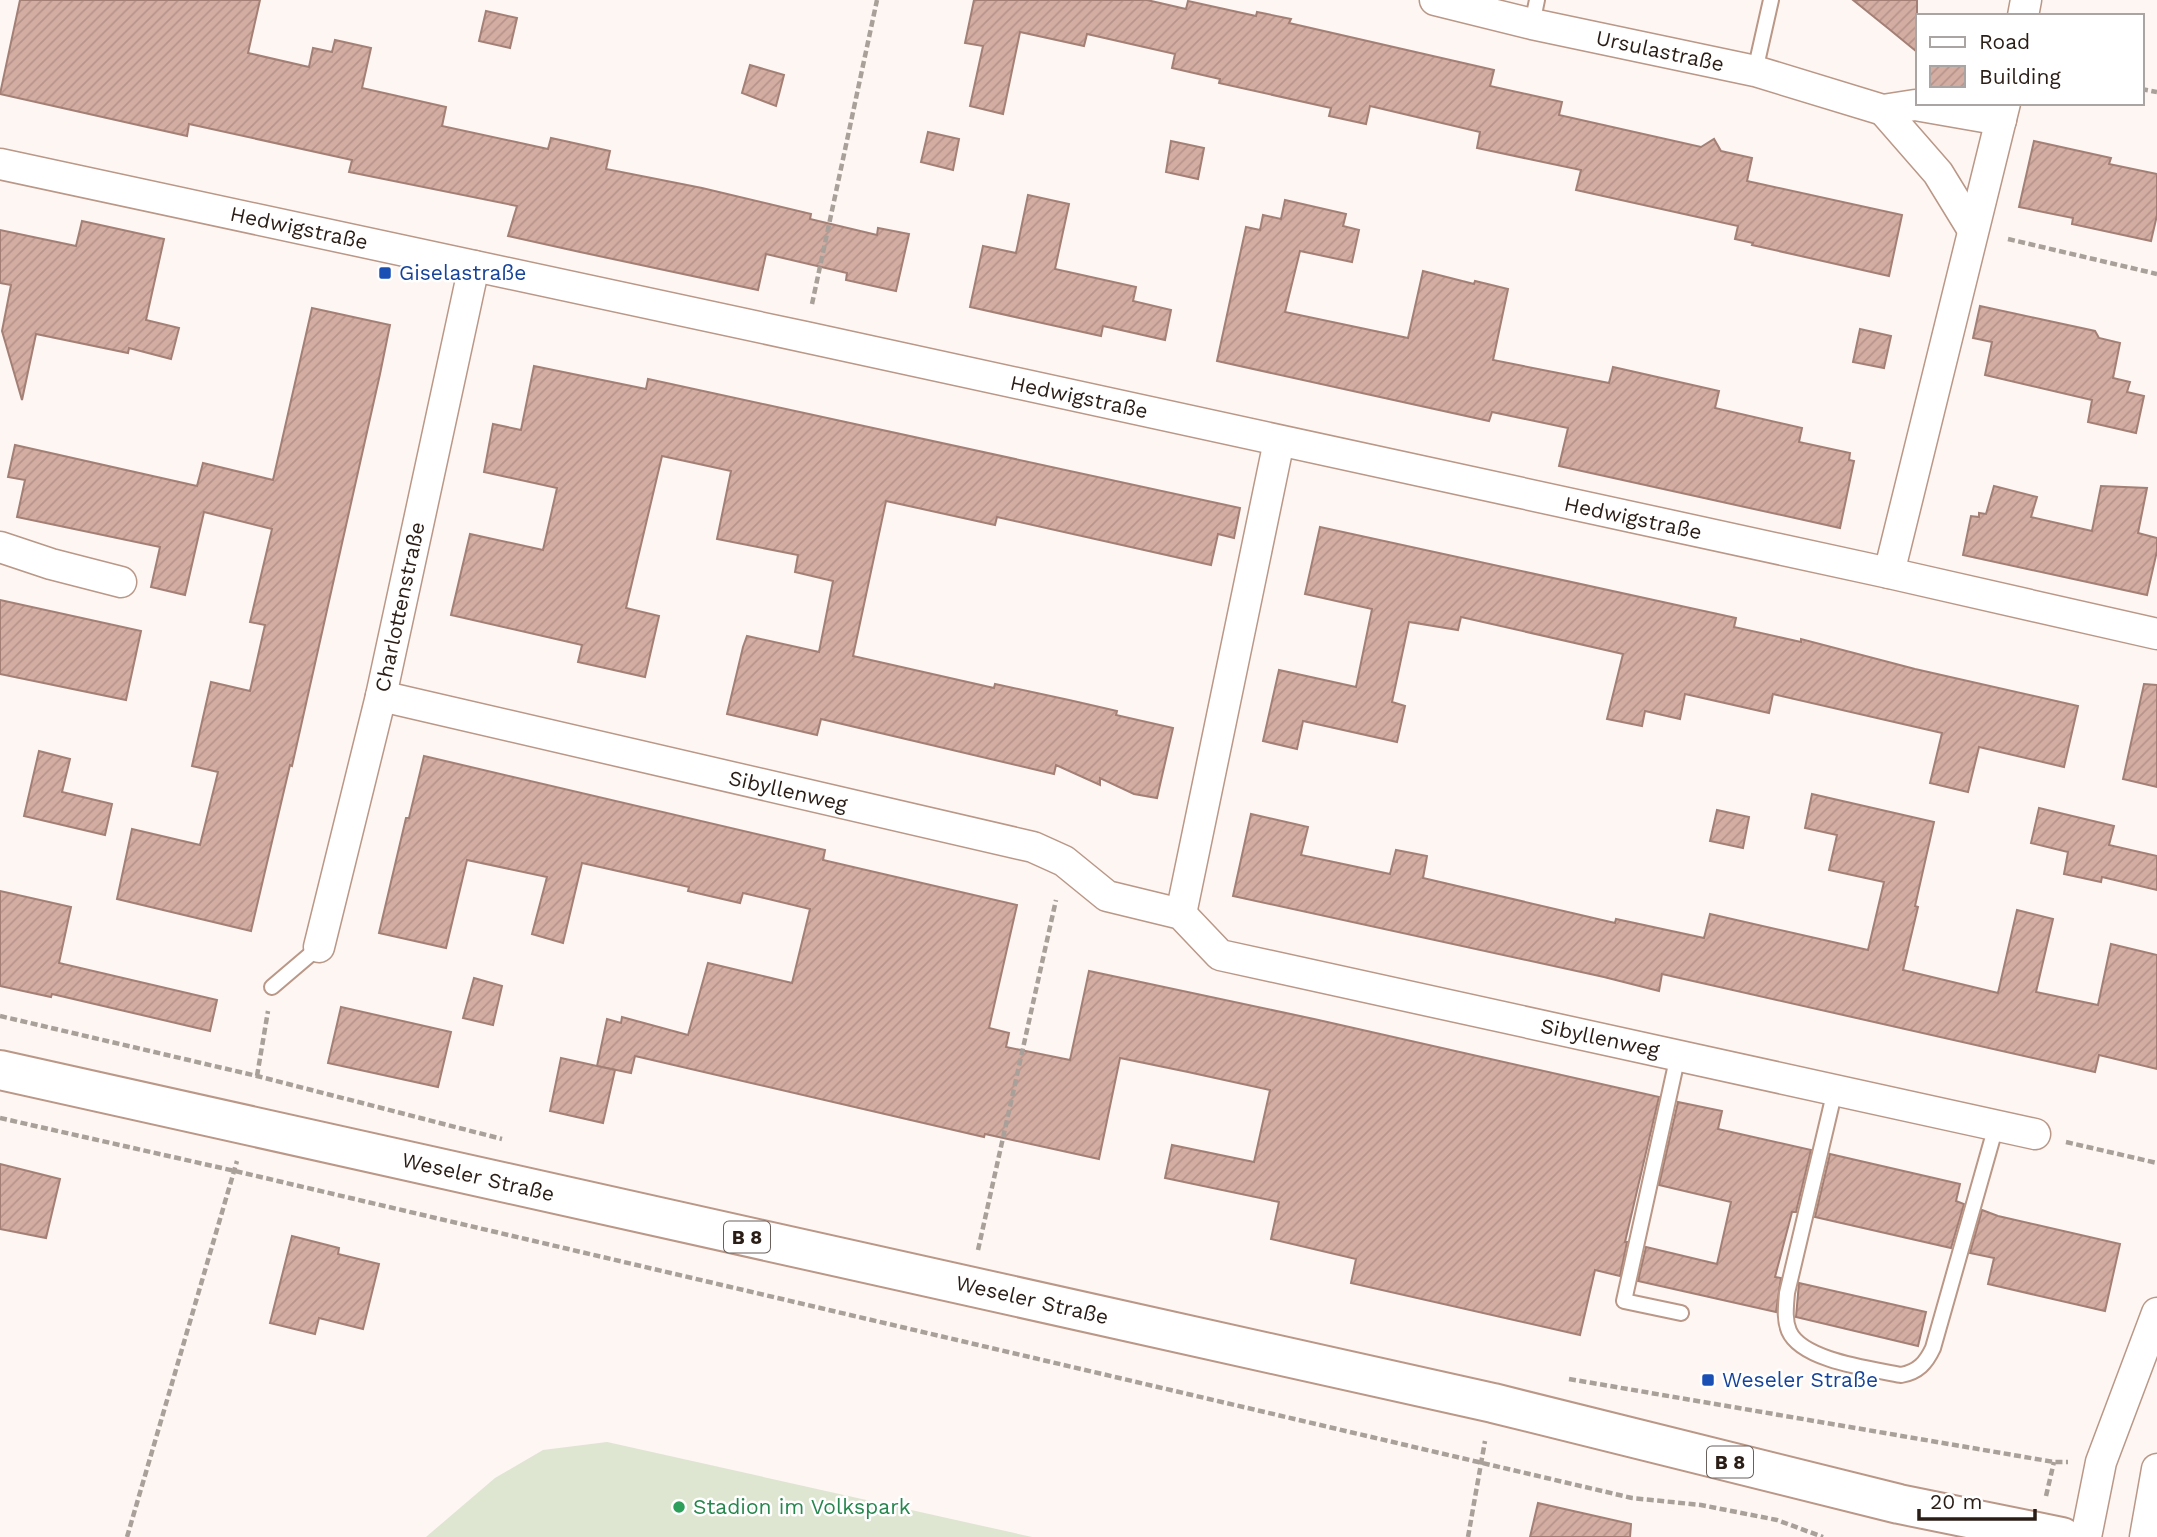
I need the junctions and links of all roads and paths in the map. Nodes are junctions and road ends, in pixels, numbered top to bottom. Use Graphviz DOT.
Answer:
graph roads {
  1 [pos="877,0"];
  2 [pos="1435,0"];
  3 [pos="1772,0"];
  4 [pos="1534,12"];
  5 [pos="1755,71"];
  6 [pos="1883,110"];
  7 [pos="2003,112"];
  8 [pos="0,164"];
  9 [pos="1973,230"];
  10 [pos="474,265"];
  11 [pos="2157,274"];
  12 [pos="805,337"];
  13 [pos="1279,442"];
  14 [pos="0,547"];
  15 [pos="1889,573"];
  16 [pos="121,582"];
  17 [pos="2157,634"];
  18 [pos="381,696"];
  19 [pos="1065,861"];
  20 [pos="1181,914"];
  21 [pos="320,947"];
  22 [pos="272,987"];
  23 [pos="0,1016"];
  24 [pos="1678,1055"];
  25 [pos="0,1070"];
  26 [pos="257,1076"];
  27 [pos="1835,1090"];
  28 [pos="0,1118"];
  29 [pos="246,1126"];
  30 [pos="1996,1126"];
  31 [pos="2035,1134"];
  32 [pos="507,1140"];
  33 [pos="2157,1163"];
  34 [pos="235,1171"];
  35 [pos="978,1251"];
  36 [pos="1681,1313"];
  37 [pos="2157,1313"];
  38 [pos="1564,1378"];
  39 [pos="1493,1403"];
  40 [pos="1480,1462"];
  41 [pos="2101,1462"];
  42 [pos="2157,1469"];
  43 [pos="1899,1504"];
  44 [pos="127,1537"];
  45 [pos="1468,1537"];
  46 [pos="1823,1537"];
  47 [pos="1940,1537"];
  48 [pos="2062,1537"];
  49 [pos="2086,1537"];
  50 [pos="2145,1537"];
  1 -- 12 [label="path"];
  2 -- 4 [label="street, Ursulastraße"];
  3 -- 5 [label="lane"];
  4 -- 5 [label="street, Ursulastraße"];
  5 -- 6 [label="street, Ursulastraße"];
  6 -- 7 [label="street, Ursulastraße"];
  6 -- 9 [label="street"];
  7 -- 9 [label="street, Ursulastraße"];
  8 -- 10 [label="street, Hedwigstraße"];
  9 -- 11 [label="path"];
  9 -- 15 [label="street, Ursulastraße"];
  10 -- 12 [label="street, Hedwigstraße"];
  10 -- 18 [label="street, Charlottenstraße"];
  12 -- 13 [label="street, Hedwigstraße"];
  13 -- 15 [label="street, Hedwigstraße"];
  13 -- 20 [label="street"];
  14 -- 16 [label="street"];
  15 -- 17 [label="street, Hedwigstraße"];
  18 -- 19 [label="street, Sibyllenweg"];
  18 -- 21 [label="street, Charlottenstraße"];
  19 -- 20 [label="street, Sibyllenweg"];
  19 -- 35 [label="path"];
  20 -- 24 [label="street, Sibyllenweg"];
  21 -- 22 [label="lane"];
  22 -- 26 [label="path"];
  23 -- 26 [label="path"];
  24 -- 27 [label="street, Sibyllenweg"];
  24 -- 36 [label="lane"];
  25 -- 29 [label="main road, Weseler Straße / B 8"];
  26 -- 32 [label="path"];
  27 -- 30 [label="street, Sibyllenweg"];
  27 -- 30 [label="lane"];
  28 -- 34 [label="path"];
  29 -- 34 [label="path"];
  29 -- 39 [label="main road, Weseler Straße / B 8"];
  30 -- 31 [label="street, Sibyllenweg"];
  31 -- 33 [label="path"];
  34 -- 40 [label="path"];
  34 -- 44 [label="path"];
  37 -- 41 [label="street"];
  38 -- 41 [label="path"];
  39 -- 40 [label="path"];
  39 -- 43 [label="main road, Weseler Straße / B 8"];
  40 -- 45 [label="path"];
  40 -- 46 [label="path"];
  41 -- 49 [label="street"];
  42 -- 50 [label="street"];
  43 -- 47 [label="main road"];
  43 -- 48 [label="main road, Weseler Straße / B 8"];
}
